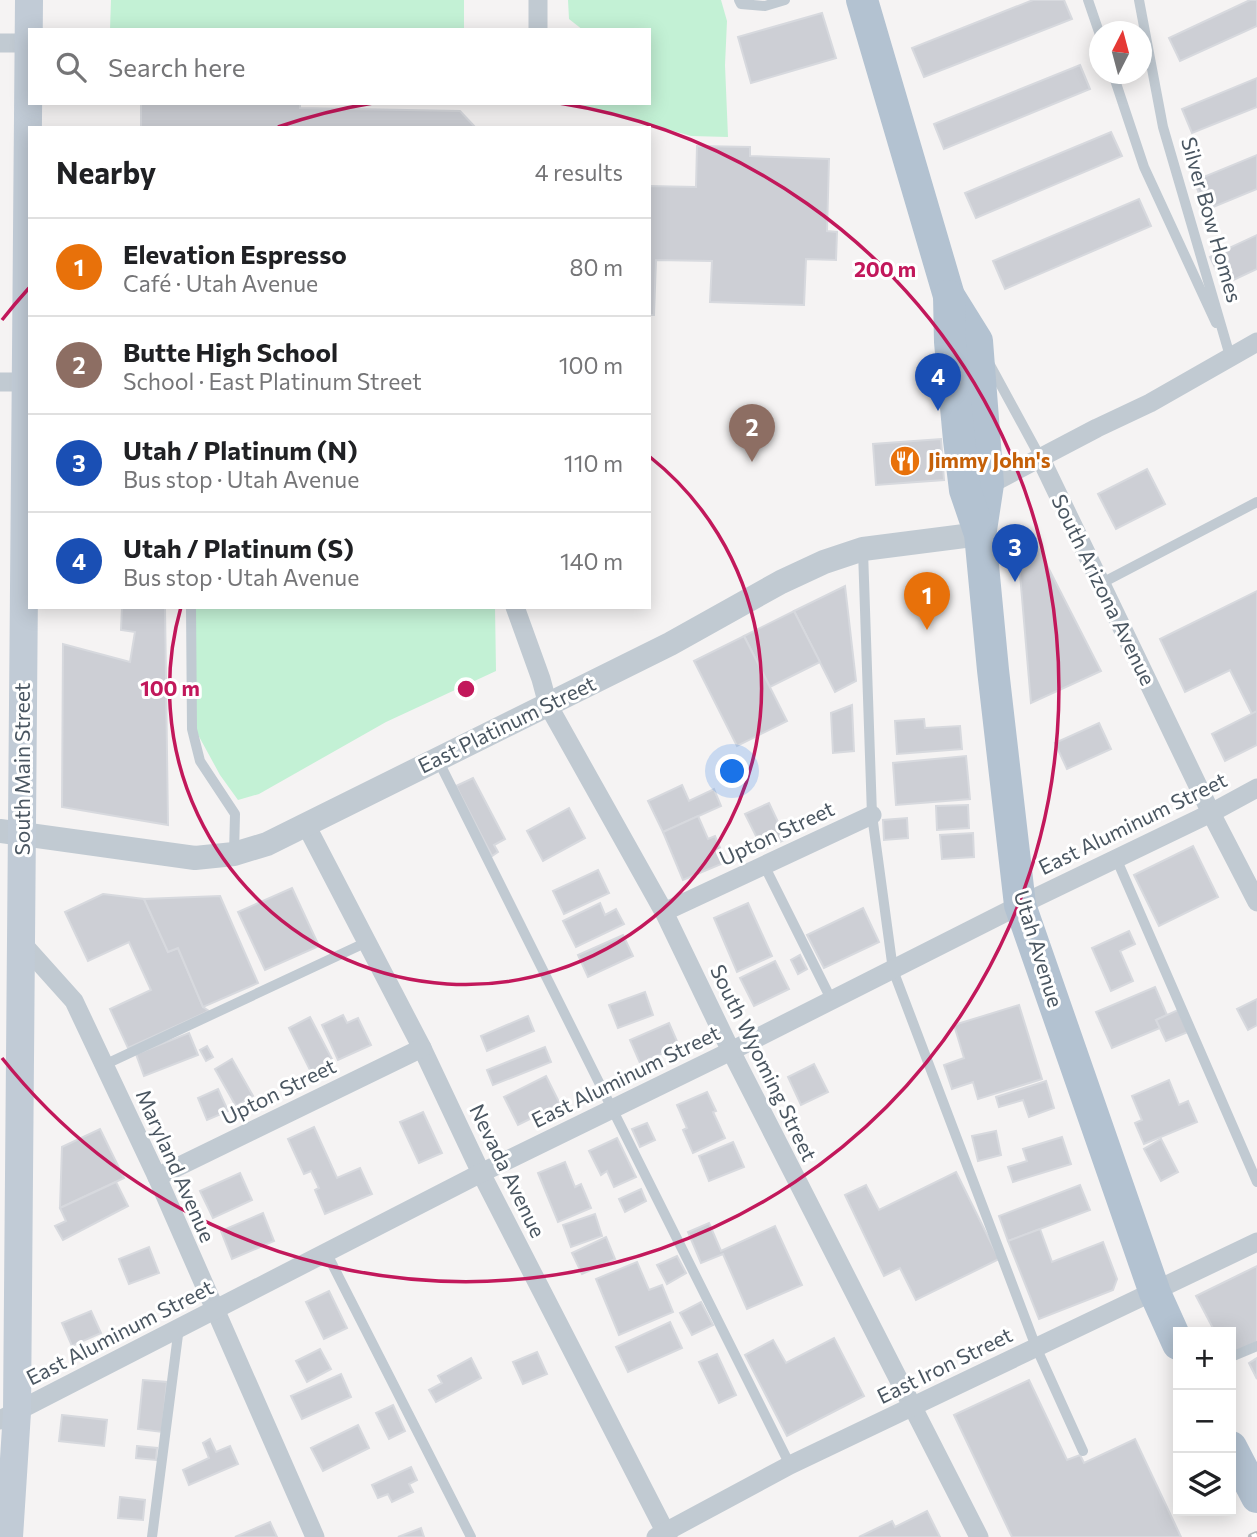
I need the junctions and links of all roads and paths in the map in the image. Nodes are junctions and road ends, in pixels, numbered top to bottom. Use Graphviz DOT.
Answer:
graph roads {
  1 [pos="29,0"];
  2 [pos="538,0"];
  3 [pos="739,0"];
  4 [pos="785,0"];
  5 [pos="862,0"];
  6 [pos="1088,0"];
  7 [pos="1139,0"];
  8 [pos="1095,21"];
  9 [pos="29,28"];
  10 [pos="538,28"];
  11 [pos="0,43"];
  12 [pos="28,43"];
  13 [pos="28,77"];
  14 [pos="1115,84"];
  15 [pos="948,296"];
  16 [pos="977,341"];
  17 [pos="1257,342"];
  18 [pos="1230,356"];
  19 [pos="19,382"];
  20 [pos="1040,457"];
  21 [pos="978,491"];
  22 [pos="1257,502"];
  23 [pos="980,534"];
  24 [pos="863,549"];
  25 [pos="1100,584"];
  26 [pos="191,609"];
  27 [pos="516,609"];
  28 [pos="548,705"];
  29 [pos="438,760"];
  30 [pos="1257,788"];
  31 [pos="1211,813"];
  32 [pos="872,815"];
  33 [pos="306,825"];
  34 [pos="11,833"];
  35 [pos="234,854"];
  36 [pos="1116,858"];
  37 [pos="764,865"];
  38 [pos="1257,902"];
  39 [pos="1020,905"];
  40 [pos="664,912"];
  41 [pos="367,942"];
  42 [pos="22,943"];
  43 [pos="893,970"];
  44 [pos="832,1001"];
  45 [pos="422,1048"];
  46 [pos="731,1051"];
  47 [pos="104,1065"];
  48 [pos="612,1109"];
  49 [pos="481,1173"];
  50 [pos="157,1177"];
  51 [pos="1257,1182"];
  52 [pos="1257,1242"];
  53 [pos="326,1252"];
  54 [pos="1154,1293"];
  55 [pos="213,1310"];
  56 [pos="179,1327"];
  57 [pos="1173,1333"];
  58 [pos="1257,1346"];
  59 [pos="1036,1347"];
  60 [pos="1236,1355"];
  61 [pos="912,1407"];
  62 [pos="9,1416"];
  63 [pos="1083,1451"];
  64 [pos="1234,1453"];
  65 [pos="790,1465"];
  66 [pos="1257,1497"];
  67 [pos="663,1535"];
  68 [pos="9,1537"];
  69 [pos="152,1537"];
  70 [pos="315,1537"];
  71 [pos="471,1537"];
  72 [pos="979,1537"];
  1 -- 9 [label="main road, South Main Street"];
  2 -- 10 [label="street"];
  3 -- 4 [label="lane"];
  5 -- 15 [label="main road, South Arizona Avenue"];
  6 -- 8 [label="lane"];
  7 -- 18 [label="lane, Silver Bow Homes"];
  11 -- 12 [label="street"];
  13 -- 19 [label="main road, South Main Street"];
  14 -- 18 [label="lane, Silver Bow Homes"];
  15 -- 16 [label="main road, South Arizona Avenue"];
  15 -- 21 [label="main road, Utah Avenue"];
  16 -- 20 [label="lane, South Arizona Avenue"];
  16 -- 21 [label="main road, Utah Avenue"];
  17 -- 18 [label="street"];
  18 -- 20 [label="street"];
  19 -- 34 [label="main road, South Main Street"];
  20 -- 21 [label="street"];
  20 -- 25 [label="street, South Arizona Avenue"];
  21 -- 23 [label="main road, Utah Avenue"];
  22 -- 25 [label="lane"];
  23 -- 24 [label="street, East Platinum Street"];
  23 -- 39 [label="main road, Utah Avenue"];
  24 -- 28 [label="street, East Platinum Street"];
  24 -- 32 [label="lane"];
  25 -- 31 [label="street, South Arizona Avenue"];
  26 -- 35 [label="lane"];
  27 -- 28 [label="street, South Wyoming Street"];
  28 -- 29 [label="street, East Platinum Street"];
  28 -- 40 [label="street, South Wyoming Street"];
  29 -- 33 [label="street, East Platinum Street"];
  29 -- 48 [label="lane"];
  30 -- 31 [label="street, East Aluminum Street"];
  31 -- 36 [label="street, East Aluminum Street"];
  31 -- 38 [label="street, South Arizona Avenue"];
  32 -- 37 [label="street, Upton Street"];
  32 -- 43 [label="lane"];
  33 -- 35 [label="street, East Platinum Street"];
  33 -- 41 [label="street, Nevada Avenue"];
  34 -- 35 [label="street, East Platinum Street"];
  34 -- 42 [label="main road, South Main Street"];
  36 -- 39 [label="street, East Aluminum Street"];
  36 -- 51 [label="lane"];
  37 -- 40 [label="street, Upton Street"];
  37 -- 44 [label="lane"];
  39 -- 43 [label="street, East Aluminum Street"];
  39 -- 54 [label="main road, Utah Avenue"];
  40 -- 46 [label="street, South Wyoming Street"];
  41 -- 45 [label="street, Nevada Avenue"];
  41 -- 47 [label="lane"];
  42 -- 47 [label="street, Maryland Avenue"];
  42 -- 62 [label="main road, South Main Street"];
  43 -- 44 [label="street, East Aluminum Street"];
  43 -- 59 [label="lane"];
  44 -- 46 [label="street, East Aluminum Street"];
  45 -- 49 [label="street, Nevada Avenue"];
  45 -- 50 [label="street, Upton Street"];
  46 -- 48 [label="street, East Aluminum Street"];
  46 -- 61 [label="street, South Wyoming Street"];
  47 -- 50 [label="street, Maryland Avenue"];
  48 -- 49 [label="street, East Aluminum Street"];
  48 -- 65 [label="lane"];
  49 -- 53 [label="street, East Aluminum Street"];
  49 -- 67 [label="street, Nevada Avenue"];
  50 -- 55 [label="street, Maryland Avenue"];
  52 -- 54 [label="street, East Iron Street"];
  53 -- 55 [label="street, East Aluminum Street"];
  53 -- 71 [label="lane"];
  54 -- 57 [label="main road, Utah Avenue"];
  54 -- 59 [label="street, East Iron Street"];
  55 -- 56 [label="street, East Aluminum Street"];
  55 -- 70 [label="street, Maryland Avenue"];
  56 -- 62 [label="street, East Aluminum Street"];
  56 -- 69 [label="lane"];
  58 -- 60 [label="lane"];
  59 -- 61 [label="street, East Iron Street"];
  59 -- 63 [label="lane"];
  61 -- 65 [label="street, East Iron Street"];
  61 -- 72 [label="street, South Wyoming Street"];
  62 -- 68 [label="main road, South Main Street"];
  64 -- 66 [label="main road"];
  65 -- 67 [label="street, East Iron Street"];
}
